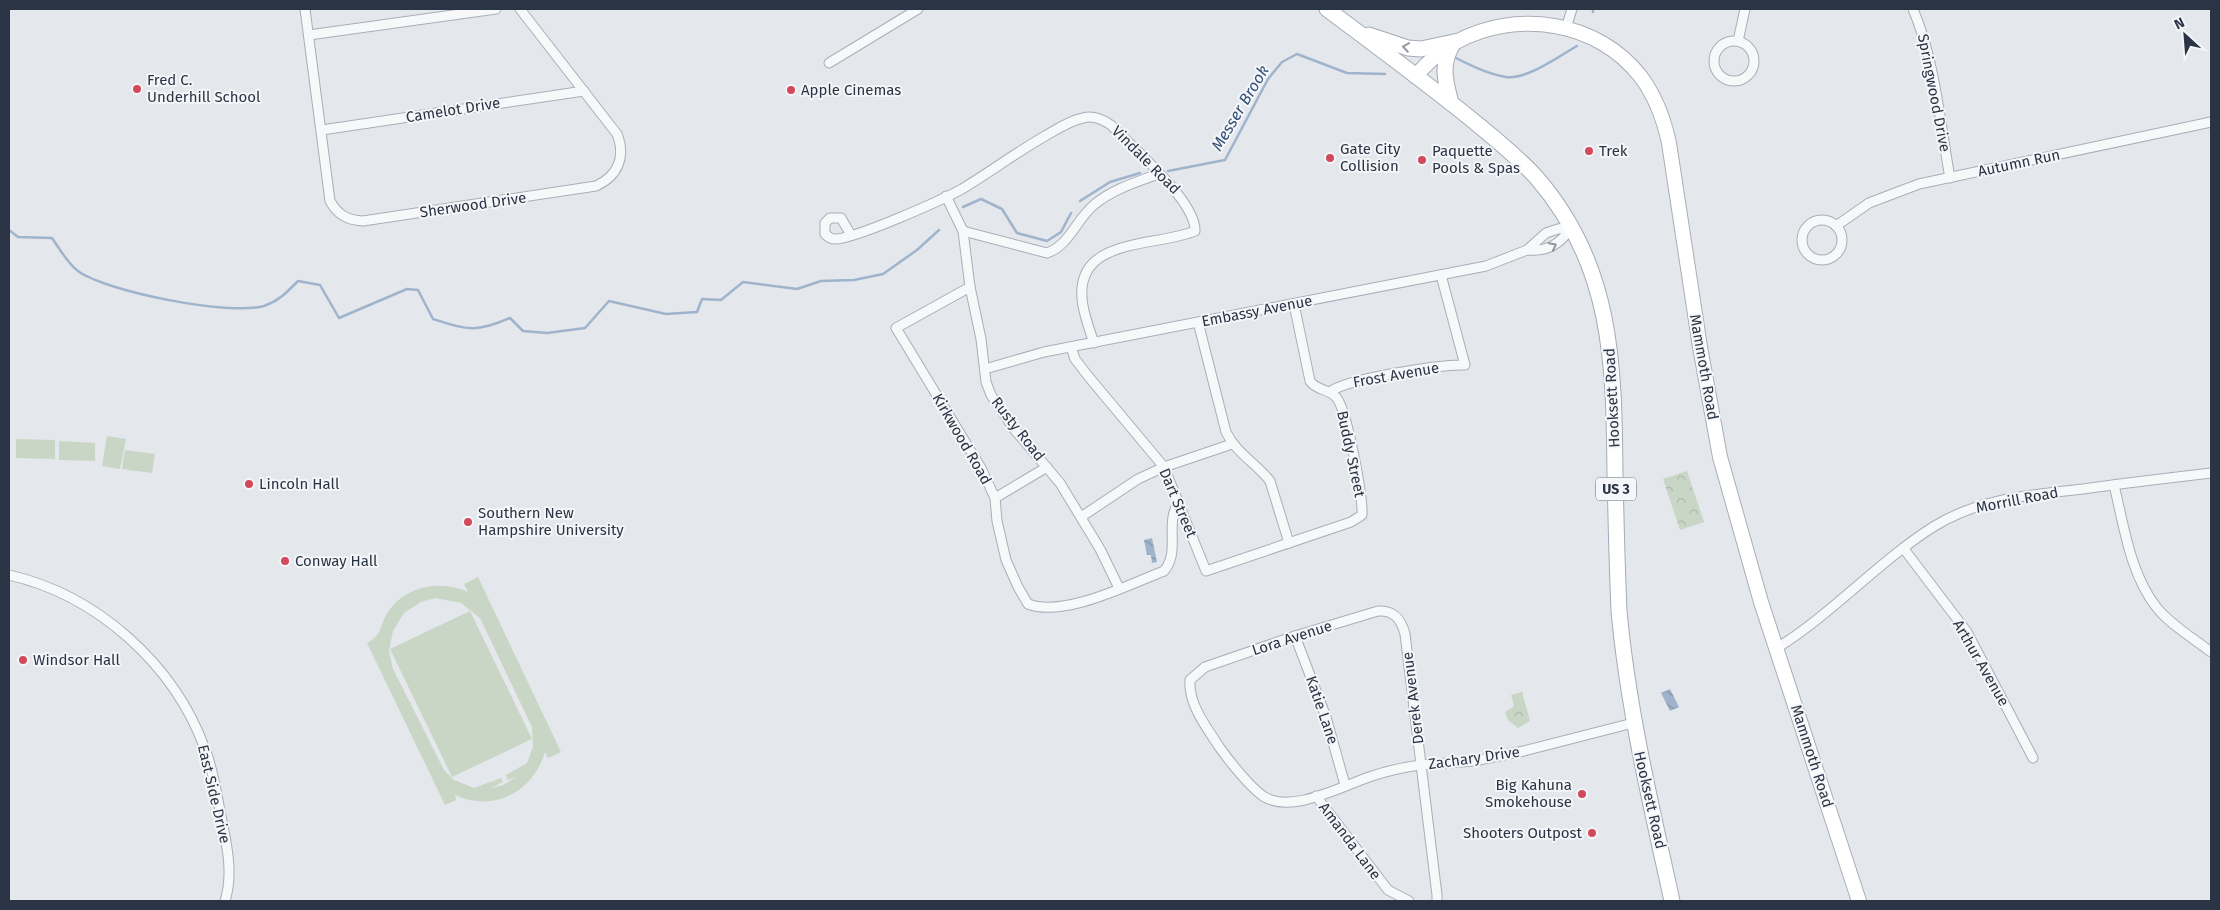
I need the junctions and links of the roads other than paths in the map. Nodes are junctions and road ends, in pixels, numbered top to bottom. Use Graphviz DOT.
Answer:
graph roads {
  1 [pos="305,9"];
  2 [pos="496,9"];
  3 [pos="520,9"];
  4 [pos="918,9"];
  5 [pos="1327,9"];
  6 [pos="1572,9"];
  7 [pos="1745,9"];
  8 [pos="1913,9"];
  9 [pos="1566,28"];
  10 [pos="1358,32"];
  11 [pos="309,36"];
  12 [pos="1738,41"];
  13 [pos="1454,42"];
  14 [pos="829,63"];
  15 [pos="1415,76"];
  16 [pos="584,91"];
  17 [pos="1451,103"];
  18 [pos="2211,122"];
  19 [pos="322,130"];
  20 [pos="1158,174"];
  21 [pos="1950,178"];
  22 [pos="946,196"];
  23 [pos="1836,226"];
  24 [pos="1572,228"];
  25 [pos="963,230"];
  26 [pos="851,235"];
  27 [pos="1527,250"];
  28 [pos="1441,275"];
  29 [pos="970,287"];
  30 [pos="1294,304"];
  31 [pos="1198,322"];
  32 [pos="1094,343"];
  33 [pos="1071,347"];
  34 [pos="985,369"];
  35 [pos="1330,392"];
  36 [pos="1232,444"];
  37 [pos="1164,467"];
  38 [pos="1047,468"];
  39 [pos="2211,473"];
  40 [pos="2114,485"];
  41 [pos="995,498"];
  42 [pos="1179,502"];
  43 [pos="1081,517"];
  44 [pos="1289,543"];
  45 [pos="1904,548"];
  46 [pos="9,575"];
  47 [pos="1119,588"];
  48 [pos="1397,616"];
  49 [pos="1295,636"];
  50 [pos="1777,648"];
  51 [pos="2211,652"];
  52 [pos="1190,680"];
  53 [pos="1633,723"];
  54 [pos="2033,758"];
  55 [pos="1421,766"];
  56 [pos="1344,785"];
  57 [pos="1316,796"];
  58 [pos="225,901"];
  59 [pos="1409,901"];
  60 [pos="1437,901"];
  61 [pos="1672,901"];
  62 [pos="1859,901"];
  1 -- 11 [label="street, Sherwood Drive"];
  2 -- 11 [label="street"];
  3 -- 16 [label="street, Sherwood Drive"];
  4 -- 14 [label="street"];
  5 -- 10 [label="main road, Hooksett Road / US 3"];
  6 -- 9 [label="street"];
  7 -- 12 [label="street"];
  8 -- 21 [label="street, Springwood Drive"];
  9 -- 13 [label="main road, Mammoth Road"];
  9 -- 50 [label="main road, Mammoth Road"];
  13 -- 10 [label="main road, one-way"];
  10 -- 15 [label="main road, Hooksett Road / US 3"];
  11 -- 19 [label="street, Sherwood Drive"];
  12 -- 12 [label="street"];
  13 -- 15 [label="main road, Mammoth Road"];
  13 -- 17 [label="main road"];
  15 -- 17 [label="main road, Hooksett Road / US 3"];
  16 -- 19 [label="street, Camelot Drive"];
  16 -- 19 [label="street, Sherwood Drive"];
  17 -- 24 [label="main road, Hooksett Road / US 3"];
  18 -- 21 [label="street, Autumn Run"];
  20 -- 22 [label="street, Vindale Road"];
  20 -- 25 [label="street"];
  20 -- 32 [label="street, Vindale Road"];
  21 -- 23 [label="street, Autumn Run"];
  22 -- 25 [label="street, Rusty Road"];
  22 -- 26 [label="street, Vindale Road"];
  23 -- 23 [label="street"];
  24 -- 27 [label="street, Embassy Avenue"];
  27 -- 24 [label="street, Embassy Avenue, one-way"];
  24 -- 53 [label="main road, Hooksett Road / US 3"];
  25 -- 29 [label="street, Rusty Road"];
  27 -- 28 [label="street, Embassy Avenue"];
  28 -- 30 [label="street, Embassy Avenue"];
  28 -- 35 [label="street, Frost Avenue"];
  29 -- 34 [label="street, Rusty Road"];
  29 -- 41 [label="street, Kirkwood Road"];
  30 -- 31 [label="street, Embassy Avenue"];
  30 -- 35 [label="street, Buddy Street"];
  31 -- 32 [label="street, Embassy Avenue"];
  31 -- 36 [label="street"];
  32 -- 33 [label="street, Embassy Avenue"];
  33 -- 34 [label="street, Embassy Avenue"];
  33 -- 37 [label="street, Dart Street"];
  34 -- 38 [label="street, Rusty Road"];
  35 -- 44 [label="street, Buddy Street"];
  36 -- 37 [label="street"];
  36 -- 44 [label="street"];
  37 -- 42 [label="street, Dart Street"];
  37 -- 43 [label="street"];
  38 -- 41 [label="street"];
  38 -- 43 [label="street, Rusty Road"];
  39 -- 40 [label="street, Morrill Road"];
  40 -- 45 [label="street, Morrill Road"];
  40 -- 51 [label="street"];
  41 -- 47 [label="street, Kirkwood Road"];
  42 -- 44 [label="street, Dart Street"];
  42 -- 47 [label="street"];
  43 -- 47 [label="street, Rusty Road"];
  45 -- 50 [label="street, Morrill Road"];
  45 -- 54 [label="street, Arthur Avenue"];
  46 -- 58 [label="street, East Side Drive"];
  48 -- 49 [label="street, Lora Avenue"];
  48 -- 55 [label="street, Derek Avenue"];
  49 -- 52 [label="street, Lora Avenue"];
  49 -- 56 [label="street, Katie Lane"];
  50 -- 62 [label="main road, Mammoth Road"];
  52 -- 57 [label="street, Zachary Drive"];
  53 -- 55 [label="street, Zachary Drive"];
  53 -- 61 [label="main road, Hooksett Road / US 3"];
  55 -- 56 [label="street, Zachary Drive"];
  55 -- 60 [label="street, Derek Avenue"];
  56 -- 57 [label="street, Zachary Drive"];
  57 -- 59 [label="street, Amanda Lane"];
}
